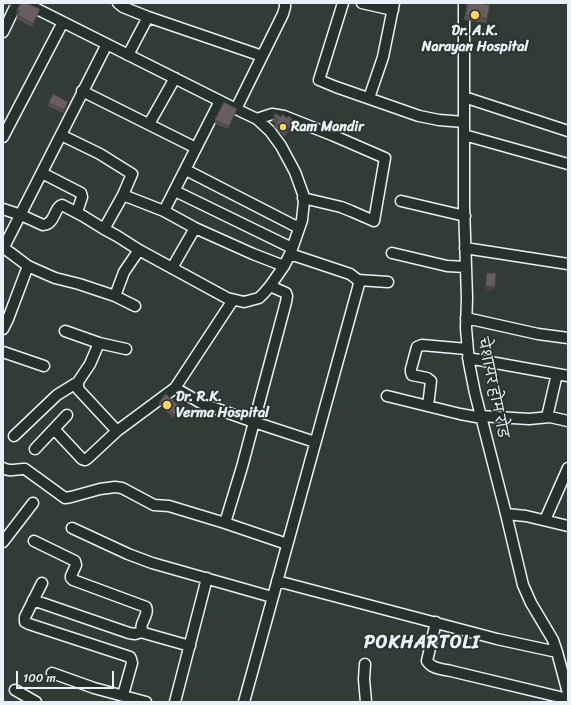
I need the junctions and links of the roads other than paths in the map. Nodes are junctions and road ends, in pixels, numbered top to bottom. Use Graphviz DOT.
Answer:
graph roads {
  1 [pos="17,3"];
  2 [pos="24,3"];
  3 [pos="118,3"];
  4 [pos="285,3"];
  5 [pos="343,3"];
  6 [pos="362,3"];
  7 [pos="464,3"];
  8 [pos="394,6"];
  9 [pos="148,17"];
  10 [pos="63,22"];
  11 [pos="3,32"];
  12 [pos="107,44"];
  13 [pos="128,55"];
  14 [pos="262,56"];
  15 [pos="175,78"];
  16 [pos="82,91"];
  17 [pos="369,98"];
  18 [pos="464,98"];
  19 [pos="220,101"];
  20 [pos="236,109"];
  21 [pos="257,119"];
  22 [pos="464,122"];
  23 [pos="149,124"];
  24 [pos="568,130"];
  25 [pos="61,135"];
  26 [pos="464,135"];
  27 [pos="3,137"];
  28 [pos="196,148"];
  29 [pos="568,164"];
  30 [pos="186,170"];
  31 [pos="42,173"];
  32 [pos="175,191"];
  33 [pos="123,195"];
  34 [pos="303,198"];
  35 [pos="401,201"];
  36 [pos="3,209"];
  37 [pos="164,211"];
  38 [pos="77,212"];
  39 [pos="21,215"];
  40 [pos="464,216"];
  41 [pos="195,228"];
  42 [pos="299,228"];
  43 [pos="104,229"];
  44 [pos="4,248"];
  45 [pos="465,248"];
  46 [pos="139,250"];
  47 [pos="291,251"];
  48 [pos="392,253"];
  49 [pos="568,264"];
  50 [pos="28,266"];
  51 [pos="284,266"];
  52 [pos="466,267"];
  53 [pos="172,268"];
  54 [pos="358,280"];
  55 [pos="388,282"];
  56 [pos="270,286"];
  57 [pos="115,296"];
  58 [pos="233,300"];
  59 [pos="135,306"];
  60 [pos="466,318"];
  61 [pos="3,329"];
  62 [pos="66,331"];
  63 [pos="568,338"];
  64 [pos="99,343"];
  65 [pos="126,349"];
  66 [pos="3,352"];
  67 [pos="468,354"];
  68 [pos="44,366"];
  69 [pos="556,374"];
  70 [pos="568,376"];
  71 [pos="78,382"];
  72 [pos="175,388"];
  73 [pos="387,396"];
  74 [pos="428,406"];
  75 [pos="68,416"];
  76 [pos="482,417"];
  77 [pos="547,417"];
  78 [pos="568,421"];
  79 [pos="254,422"];
  80 [pos="54,429"];
  81 [pos="117,431"];
  82 [pos="14,436"];
  83 [pos="315,442"];
  84 [pos="35,449"];
  85 [pos="3,468"];
  86 [pos="568,468"];
  87 [pos="33,503"];
  88 [pos="506,514"];
  89 [pos="545,520"];
  90 [pos="225,523"];
  91 [pos="568,526"];
  92 [pos="72,528"];
  93 [pos="34,541"];
  94 [pos="3,542"];
  95 [pos="287,544"];
  96 [pos="207,578"];
  97 [pos="277,581"];
  98 [pos="42,583"];
  99 [pos="272,597"];
  100 [pos="33,600"];
  101 [pos="436,622"];
  102 [pos="142,632"];
  103 [pos="190,646"];
  104 [pos="557,652"];
  105 [pos="365,664"];
  106 [pos="52,673"];
  107 [pos="15,690"];
  108 [pos="568,693"];
  109 [pos="123,696"];
  110 [pos="568,699"];
  111 [pos="36,702"];
  112 [pos="146,702"];
  113 [pos="175,702"];
  114 [pos="244,702"];
  115 [pos="366,702"];
  1 -- 11 [label="street"];
  2 -- 10 [label="street"];
  3 -- 9 [label="street"];
  4 -- 14 [label="street"];
  5 -- 17 [label="street"];
  6 -- 8 [label="street"];
  7 -- 18 [label="street, चेशायर होम रोड"];
  8 -- 17 [label="street"];
  9 -- 13 [label="street"];
  9 -- 14 [label="street"];
  10 -- 12 [label="street"];
  10 -- 27 [label="street"];
  12 -- 13 [label="street"];
  12 -- 16 [label="street"];
  13 -- 15 [label="street"];
  14 -- 20 [label="street"];
  15 -- 19 [label="street"];
  15 -- 23 [label="street"];
  16 -- 23 [label="street"];
  16 -- 25 [label="street"];
  17 -- 22 [label="street"];
  18 -- 22 [label="street, चेशायर होम रोड"];
  18 -- 24 [label="street"];
  19 -- 20 [label="street"];
  19 -- 28 [label="street"];
  20 -- 21 [label="street"];
  21 -- 34 [label="street"];
  21 -- 34 [label="street"];
  22 -- 26 [label="street, चेशायर होम रोड"];
  23 -- 28 [label="street"];
  25 -- 31 [label="street"];
  25 -- 33 [label="street"];
  26 -- 29 [label="street"];
  26 -- 40 [label="street, चेशायर होम रोड"];
  28 -- 30 [label="street"];
  30 -- 32 [label="street"];
  30 -- 42 [label="street"];
  31 -- 38 [label="street"];
  31 -- 39 [label="street"];
  32 -- 37 [label="street"];
  32 -- 47 [label="street"];
  33 -- 37 [label="street"];
  33 -- 43 [label="street"];
  34 -- 42 [label="street"];
  35 -- 40 [label="street"];
  36 -- 39 [label="street"];
  37 -- 41 [label="street"];
  38 -- 39 [label="street"];
  38 -- 43 [label="street"];
  39 -- 44 [label="street"];
  40 -- 45 [label="street, चेशायर होम रोड"];
  41 -- 51 [label="street"];
  41 -- 53 [label="street"];
  42 -- 47 [label="street"];
  43 -- 46 [label="street"];
  44 -- 50 [label="street"];
  45 -- 49 [label="street"];
  45 -- 52 [label="street, चेशायर होम रोड"];
  46 -- 53 [label="street"];
  46 -- 57 [label="street"];
  47 -- 51 [label="street"];
  47 -- 54 [label="street"];
  48 -- 52 [label="street"];
  50 -- 57 [label="street"];
  50 -- 61 [label="street"];
  51 -- 56 [label="street"];
  52 -- 60 [label="street, चेशायर होम रोड"];
  53 -- 58 [label="street"];
  54 -- 55 [label="street"];
  54 -- 83 [label="street"];
  56 -- 58 [label="street"];
  56 -- 79 [label="street"];
  57 -- 59 [label="street"];
  58 -- 72 [label="street"];
  60 -- 63 [label="street"];
  60 -- 67 [label="street, चेशायर होम रोड"];
  62 -- 64 [label="street"];
  64 -- 65 [label="street"];
  64 -- 71 [label="street"];
  66 -- 68 [label="street"];
  67 -- 69 [label="street"];
  67 -- 74 [label="street"];
  67 -- 76 [label="street, चेशायर होम रोड"];
  69 -- 70 [label="street"];
  69 -- 77 [label="street"];
  71 -- 81 [label="street"];
  71 -- 82 [label="street"];
  72 -- 79 [label="street"];
  72 -- 81 [label="street"];
  73 -- 74 [label="street"];
  74 -- 76 [label="street"];
  75 -- 80 [label="street"];
  76 -- 77 [label="street"];
  76 -- 88 [label="street, चेशायर होम रोड"];
  77 -- 78 [label="street"];
  79 -- 83 [label="street"];
  79 -- 90 [label="street"];
  80 -- 81 [label="street"];
  80 -- 84 [label="street"];
  83 -- 95 [label="street"];
  85 -- 90 [label="street"];
  86 -- 89 [label="street"];
  87 -- 94 [label="street"];
  88 -- 89 [label="street"];
  88 -- 104 [label="street, चेशायर होम रोड"];
  89 -- 91 [label="street"];
  90 -- 95 [label="street"];
  92 -- 96 [label="street"];
  93 -- 102 [label="street"];
  95 -- 97 [label="street"];
  96 -- 99 [label="street"];
  96 -- 103 [label="street"];
  97 -- 99 [label="street"];
  97 -- 101 [label="street"];
  98 -- 100 [label="street"];
  99 -- 114 [label="street"];
  100 -- 102 [label="street"];
  100 -- 109 [label="street"];
  101 -- 104 [label="street"];
  101 -- 110 [label="street"];
  102 -- 103 [label="street"];
  103 -- 113 [label="street"];
  104 -- 108 [label="street, चेशायर होम रोड"];
  105 -- 115 [label="street"];
  106 -- 109 [label="street"];
  107 -- 111 [label="street"];
  109 -- 112 [label="street"];
}
